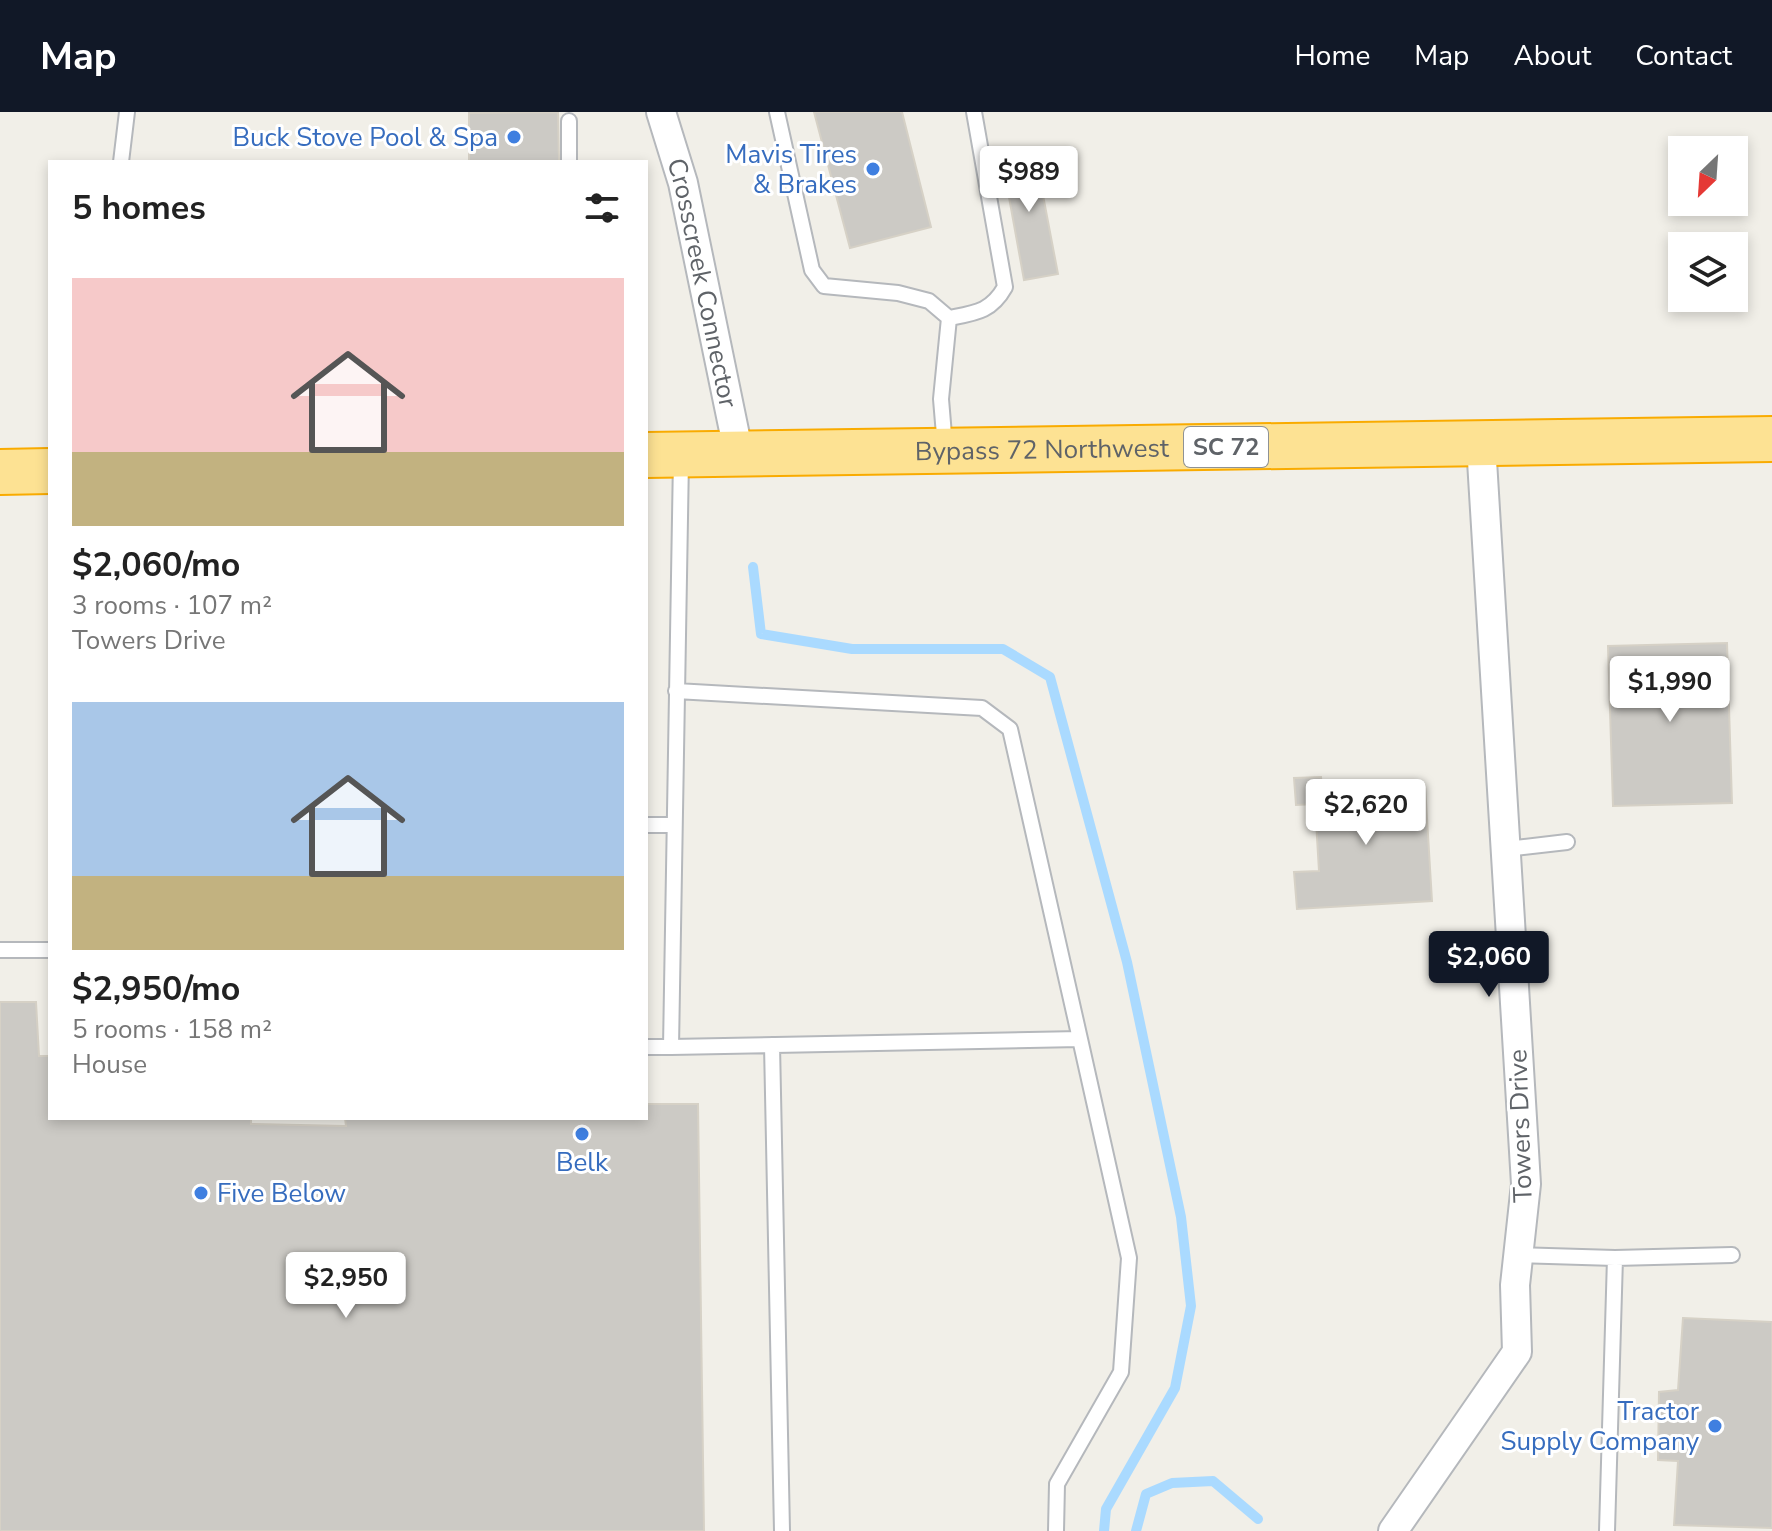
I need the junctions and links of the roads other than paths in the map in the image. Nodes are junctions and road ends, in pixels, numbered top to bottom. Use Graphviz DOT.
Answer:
graph roads {
  1 [pos="127,112"];
  2 [pos="661,112"];
  3 [pos="777,112"];
  4 [pos="974,112"];
  5 [pos="569,121"];
  6 [pos="121,160"];
  7 [pos="569,160"];
  8 [pos="949,318"];
  9 [pos="1772,439"];
  10 [pos="1481,444"];
  11 [pos="946,451"];
  12 [pos="663,455"];
  13 [pos="739,455"];
  14 [pos="676,691"];
  15 [pos="648,825"];
  16 [pos="674,825"];
  17 [pos="1567,842"];
  18 [pos="1506,849"];
  19 [pos="0,950"];
  20 [pos="48,950"];
  21 [pos="1080,1039"];
  22 [pos="772,1045"];
  23 [pos="648,1047"];
  24 [pos="671,1047"];
  25 [pos="1519,1255"];
  26 [pos="1732,1255"];
  27 [pos="1615,1258"];
  28 [pos="782,1531"];
  29 [pos="1056,1531"];
  30 [pos="1393,1531"];
  31 [pos="1607,1531"];
  1 -- 6 [label="lane"];
  2 -- 13 [label="street, Crosscreek Connector"];
  3 -- 8 [label="lane"];
  4 -- 8 [label="lane"];
  5 -- 7 [label="lane"];
  8 -- 11 [label="lane"];
  9 -- 10 [label="highway, Bypass 72 Northwest / SC 72"];
  10 -- 11 [label="highway, Bypass 72 Northwest / SC 72"];
  10 -- 18 [label="street, Towers Drive"];
  11 -- 13 [label="highway, Bypass 72 Northwest / SC 72"];
  12 -- 13 [label="highway, Bypass 72 Northwest / SC 72"];
  12 -- 14 [label="lane"];
  14 -- 16 [label="lane"];
  14 -- 21 [label="lane"];
  15 -- 16 [label="lane"];
  16 -- 24 [label="lane"];
  17 -- 18 [label="lane"];
  18 -- 25 [label="street, Towers Drive"];
  19 -- 20 [label="lane"];
  21 -- 22 [label="lane"];
  21 -- 29 [label="lane"];
  22 -- 24 [label="lane"];
  22 -- 28 [label="lane"];
  23 -- 24 [label="lane"];
  25 -- 27 [label="lane"];
  25 -- 30 [label="street, Towers Drive"];
  26 -- 27 [label="lane"];
  27 -- 31 [label="lane"];
}
